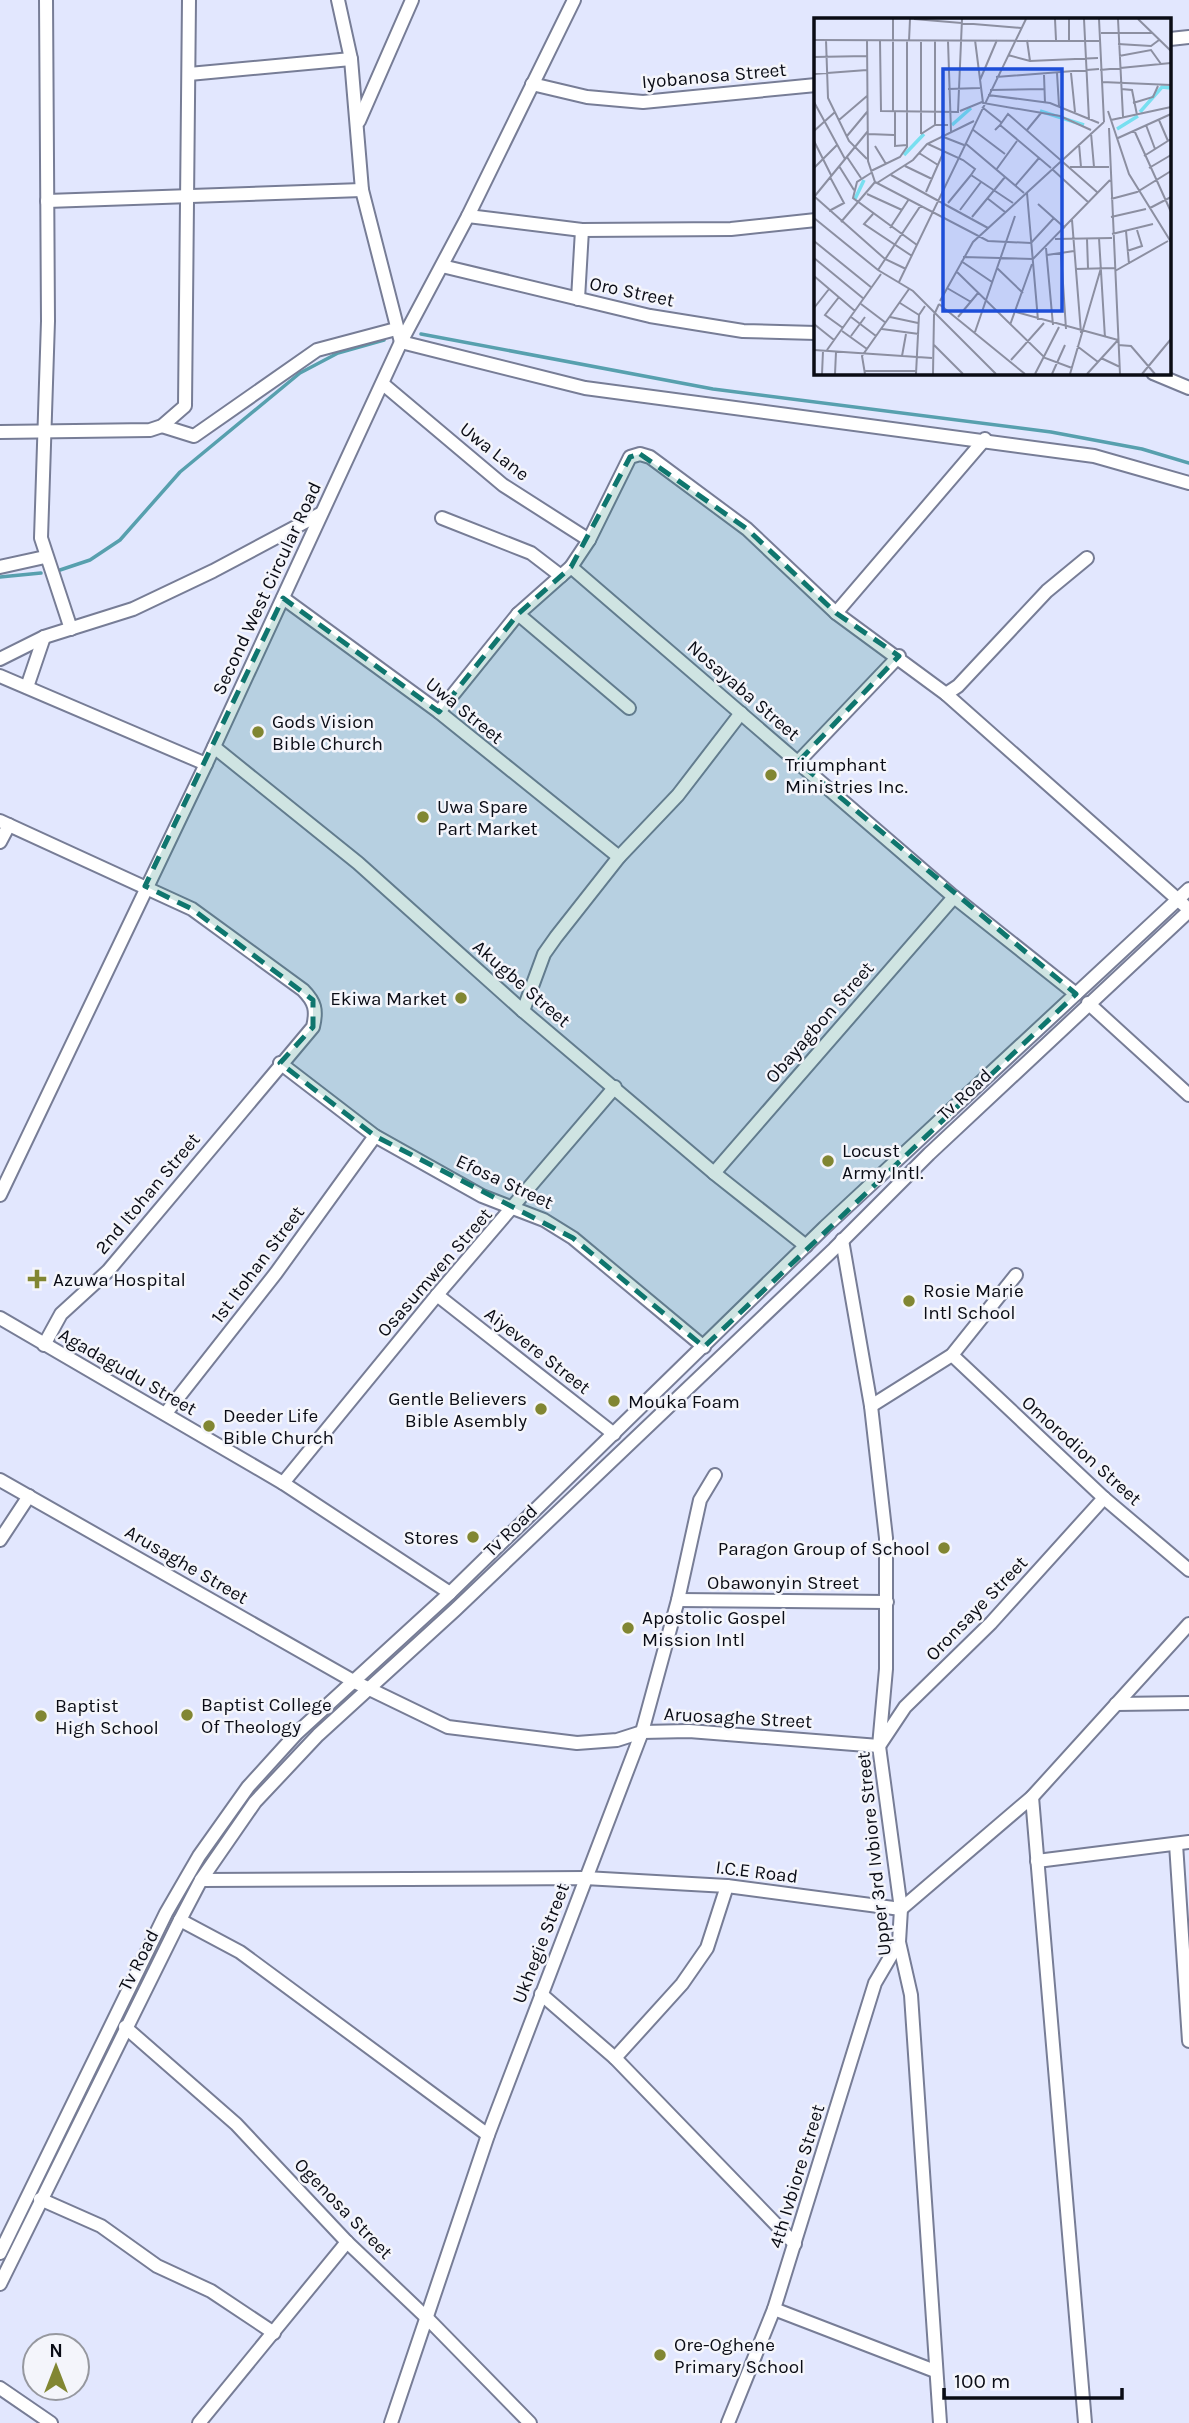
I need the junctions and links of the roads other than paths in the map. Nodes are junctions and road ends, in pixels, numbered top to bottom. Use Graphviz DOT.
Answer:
graph roads {
  1 [pos="46,0"];
  2 [pos="189,0"];
  3 [pos="338,0"];
  4 [pos="412,0"];
  5 [pos="574,0"];
  6 [pos="351,59"];
  7 [pos="189,74"];
  8 [pos="532,84"];
  9 [pos="814,85"];
  10 [pos="358,124"];
  11 [pos="362,190"];
  12 [pos="188,197"];
  13 [pos="47,201"];
  14 [pos="468,216"];
  15 [pos="814,220"];
  16 [pos="582,230"];
  17 [pos="442,267"];
  18 [pos="578,299"];
  19 [pos="396,329"];
  20 [pos="814,333"];
  21 [pos="401,342"];
  22 [pos="1157,374"];
  23 [pos="383,384"];
  24 [pos="1189,388"];
  25 [pos="162,426"];
  26 [pos="0,432"];
  27 [pos="44,434"];
  28 [pos="985,439"];
  29 [pos="1189,483"];
  30 [pos="320,514"];
  31 [pos="442,518"];
  32 [pos="589,540"];
  33 [pos="45,557"];
  34 [pos="1087,558"];
  35 [pos="0,566"];
  36 [pos="571,567"];
  37 [pos="561,576"];
  38 [pos="283,598"];
  39 [pos="836,612"];
  40 [pos="518,614"];
  41 [pos="71,629"];
  42 [pos="44,638"];
  43 [pos="899,656"];
  44 [pos="0,659"];
  45 [pos="0,677"];
  46 [pos="27,687"];
  47 [pos="946,694"];
  48 [pos="629,709"];
  49 [pos="439,712"];
  50 [pos="741,713"];
  51 [pos="214,747"];
  52 [pos="798,762"];
  53 [pos="206,764"];
  54 [pos="5,823"];
  55 [pos="0,842"];
  56 [pos="619,857"];
  57 [pos="145,886"];
  58 [pos="1189,889"];
  59 [pos="954,897"];
  60 [pos="1178,900"];
  61 [pos="1189,910"];
  62 [pos="1076,994"];
  63 [pos="1088,1003"];
  64 [pos="523,1011"];
  65 [pos="280,1063"];
  66 [pos="615,1087"];
  67 [pos="1189,1095"];
  68 [pos="375,1136"];
  69 [pos="714,1173"];
  70 [pos="877,1179"];
  71 [pos="893,1191"];
  72 [pos="0,1195"];
  73 [pos="513,1209"];
  74 [pos="842,1240"];
  75 [pos="806,1246"];
  76 [pos="1016,1275"];
  77 [pos="437,1295"];
  78 [pos="0,1318"];
  79 [pos="44,1345"];
  80 [pos="704,1347"];
  81 [pos="951,1355"];
  82 [pos="871,1406"];
  83 [pos="166,1413"];
  84 [pos="614,1434"];
  85 [pos="715,1475"];
  86 [pos="0,1479"];
  87 [pos="283,1483"];
  88 [pos="29,1496"];
  89 [pos="1104,1498"];
  90 [pos="0,1540"];
  91 [pos="1189,1570"];
  92 [pos="450,1593"];
  93 [pos="678,1600"];
  94 [pos="887,1602"];
  95 [pos="1189,1624"];
  96 [pos="355,1682"];
  97 [pos="368,1689"];
  98 [pos="1189,1703"];
  99 [pos="1116,1704"];
  100 [pos="642,1732"];
  101 [pos="879,1746"];
  102 [pos="1032,1797"];
  103 [pos="1182,1843"];
  104 [pos="1037,1861"];
  105 [pos="586,1878"];
  106 [pos="201,1880"];
  107 [pos="727,1886"];
  108 [pos="901,1909"];
  109 [pos="180,1920"];
  110 [pos="899,1942"];
  111 [pos="541,1994"];
  112 [pos="125,2027"];
  113 [pos="1189,2041"];
  114 [pos="615,2058"];
  115 [pos="488,2135"];
  116 [pos="40,2199"];
  117 [pos="347,2242"];
  118 [pos="795,2244"];
  119 [pos="0,2253"];
  120 [pos="0,2284"];
  121 [pos="774,2309"];
  122 [pos="428,2319"];
  123 [pos="274,2333"];
  124 [pos="935,2371"];
  125 [pos="0,2388"];
  126 [pos="51,2423"];
  127 [pos="199,2423"];
  128 [pos="391,2423"];
  129 [pos="530,2423"];
  130 [pos="728,2423"];
  131 [pos="940,2423"];
  132 [pos="1084,2423"];
  1 -- 13 [label="street"];
  2 -- 7 [label="street"];
  3 -- 6 [label="street"];
  4 -- 10 [label="street"];
  5 -- 8 [label="street, Second West Circular Road"];
  6 -- 7 [label="street"];
  6 -- 10 [label="street"];
  7 -- 12 [label="street"];
  8 -- 9 [label="street, Iyobanosa Street"];
  8 -- 14 [label="street, Second West Circular Road"];
  10 -- 11 [label="street"];
  11 -- 12 [label="street"];
  11 -- 19 [label="street"];
  12 -- 13 [label="street"];
  12 -- 25 [label="street"];
  13 -- 27 [label="street"];
  14 -- 16 [label="street"];
  14 -- 17 [label="street, Second West Circular Road"];
  15 -- 16 [label="street"];
  16 -- 18 [label="street"];
  17 -- 18 [label="street, Oro Street"];
  17 -- 21 [label="street, Second West Circular Road"];
  18 -- 20 [label="street, Oro Street"];
  19 -- 21 [label="street"];
  19 -- 25 [label="street"];
  21 -- 23 [label="street, Second West Circular Road"];
  21 -- 28 [label="street"];
  22 -- 24 [label="street"];
  23 -- 30 [label="street, Second West Circular Road"];
  23 -- 32 [label="street, Uwa Lane"];
  25 -- 27 [label="street"];
  26 -- 27 [label="street"];
  27 -- 33 [label="street"];
  28 -- 29 [label="street"];
  28 -- 39 [label="street"];
  30 -- 38 [label="street, Second West Circular Road"];
  30 -- 41 [label="street"];
  31 -- 37 [label="street"];
  32 -- 36 [label="street"];
  32 -- 39 [label="street"];
  33 -- 35 [label="street"];
  33 -- 41 [label="street"];
  34 -- 47 [label="street"];
  36 -- 37 [label="street"];
  36 -- 50 [label="street, Nosayaba Street"];
  37 -- 40 [label="street"];
  38 -- 49 [label="street, Uwa Street"];
  38 -- 51 [label="street, Second West Circular Road"];
  39 -- 43 [label="street"];
  40 -- 48 [label="street"];
  40 -- 49 [label="street"];
  41 -- 42 [label="street"];
  42 -- 44 [label="street"];
  42 -- 46 [label="street"];
  43 -- 47 [label="street"];
  43 -- 52 [label="street"];
  45 -- 46 [label="street"];
  46 -- 53 [label="street"];
  47 -- 60 [label="street"];
  49 -- 56 [label="street, Uwa Street"];
  50 -- 52 [label="street, Nosayaba Street"];
  50 -- 56 [label="street"];
  51 -- 53 [label="street, Second West Circular Road"];
  51 -- 64 [label="street, Akugbe Street"];
  52 -- 59 [label="street, Nosayaba Street"];
  53 -- 57 [label="street, Second West Circular Road"];
  54 -- 55 [label="street"];
  54 -- 57 [label="street"];
  56 -- 64 [label="street"];
  57 -- 65 [label="street, 2nd Itohan Street"];
  57 -- 72 [label="street, Second West Circular Road"];
  58 -- 60 [label="street, Tv Road"];
  59 -- 62 [label="street, Nosayaba Street"];
  59 -- 69 [label="street, Obayagbon Street"];
  60 -- 61 [label="street"];
  60 -- 62 [label="street, Tv Road"];
  61 -- 63 [label="street, Tv Road"];
  62 -- 70 [label="street, Tv Road"];
  63 -- 67 [label="street"];
  63 -- 71 [label="street, Tv Road"];
  64 -- 66 [label="street, Akugbe Street"];
  65 -- 68 [label="street, Efosa Street"];
  65 -- 79 [label="street, 2nd Itohan Street"];
  66 -- 69 [label="street, Akugbe Street"];
  66 -- 73 [label="street, Osasumwen Street"];
  68 -- 73 [label="street, Efosa Street"];
  68 -- 83 [label="street, 1st Itohan Street"];
  69 -- 75 [label="street, Akugbe Street"];
  70 -- 71 [label="street"];
  70 -- 75 [label="street, Tv Road"];
  71 -- 74 [label="street, Tv Road"];
  73 -- 77 [label="street, Osasumwen Street"];
  73 -- 80 [label="street, Efosa Street"];
  74 -- 82 [label="street, Upper 3rd Ivbiore Street"];
  74 -- 97 [label="street, Tv Road"];
  75 -- 80 [label="street, Tv Road"];
  76 -- 81 [label="street"];
  77 -- 84 [label="street, Aiyevere Street"];
  77 -- 87 [label="street, Osasumwen Street"];
  78 -- 79 [label="street, Agadagudu Street"];
  79 -- 83 [label="street, Agadagudu Street"];
  80 -- 84 [label="street, Tv Road"];
  81 -- 82 [label="street"];
  81 -- 89 [label="street, Omorodion Street"];
  82 -- 94 [label="street, Upper 3rd Ivbiore Street"];
  83 -- 87 [label="street, Agadagudu Street"];
  84 -- 92 [label="street, Tv Road"];
  85 -- 93 [label="street, Ukhegie Street"];
  86 -- 88 [label="street, Arusaghe Street"];
  87 -- 92 [label="street, Agadagudu Street"];
  88 -- 90 [label="street"];
  88 -- 96 [label="street, Arusaghe Street"];
  89 -- 91 [label="street, Omorodion Street"];
  89 -- 101 [label="street, Oronsaye Street"];
  92 -- 96 [label="street, Tv Road"];
  93 -- 94 [label="street, Obawonyin Street"];
  93 -- 100 [label="street, Ukhegie Street"];
  94 -- 101 [label="street, Upper 3rd Ivbiore Street"];
  95 -- 99 [label="street"];
  96 -- 97 [label="street, Aruosaghe Street"];
  96 -- 119 [label="street, Tv Road"];
  97 -- 100 [label="street, Aruosaghe Street"];
  97 -- 106 [label="street, Tv Road"];
  98 -- 99 [label="street"];
  99 -- 102 [label="street"];
  100 -- 101 [label="street, Aruosaghe Street"];
  100 -- 105 [label="street, Ukhegie Street"];
  101 -- 108 [label="street, Upper 3rd Ivbiore Street"];
  102 -- 104 [label="street"];
  102 -- 108 [label="street"];
  103 -- 104 [label="street"];
  103 -- 113 [label="street"];
  104 -- 132 [label="street"];
  105 -- 106 [label="street, I.C.E Road"];
  105 -- 107 [label="street, I.C.E Road"];
  105 -- 111 [label="street, Ukhegie Street"];
  106 -- 109 [label="street, Tv Road"];
  107 -- 108 [label="street, I.C.E Road"];
  107 -- 114 [label="street"];
  108 -- 110 [label="street, Upper 3rd Ivbiore Street"];
  109 -- 112 [label="street, Tv Road"];
  109 -- 115 [label="street"];
  110 -- 118 [label="street, 4th Ivbiore Street"];
  110 -- 124 [label="street, Upper 3rd Ivbiore Street"];
  111 -- 114 [label="street"];
  111 -- 115 [label="street, Ukhegie Street"];
  112 -- 116 [label="street, Tv Road"];
  112 -- 117 [label="street, Ogenosa Street"];
  114 -- 118 [label="street"];
  115 -- 122 [label="street, Ukhegie Street"];
  116 -- 120 [label="street, Tv Road"];
  116 -- 123 [label="street"];
  117 -- 122 [label="street, Ogenosa Street"];
  117 -- 123 [label="street"];
  118 -- 121 [label="street, 4th Ivbiore Street"];
  121 -- 124 [label="street"];
  121 -- 130 [label="street, 4th Ivbiore Street"];
  122 -- 128 [label="street, Ukhegie Street"];
  122 -- 129 [label="street, Ogenosa Street"];
  123 -- 127 [label="street"];
  124 -- 131 [label="street, Upper 3rd Ivbiore Street"];
  125 -- 126 [label="street"];
}
